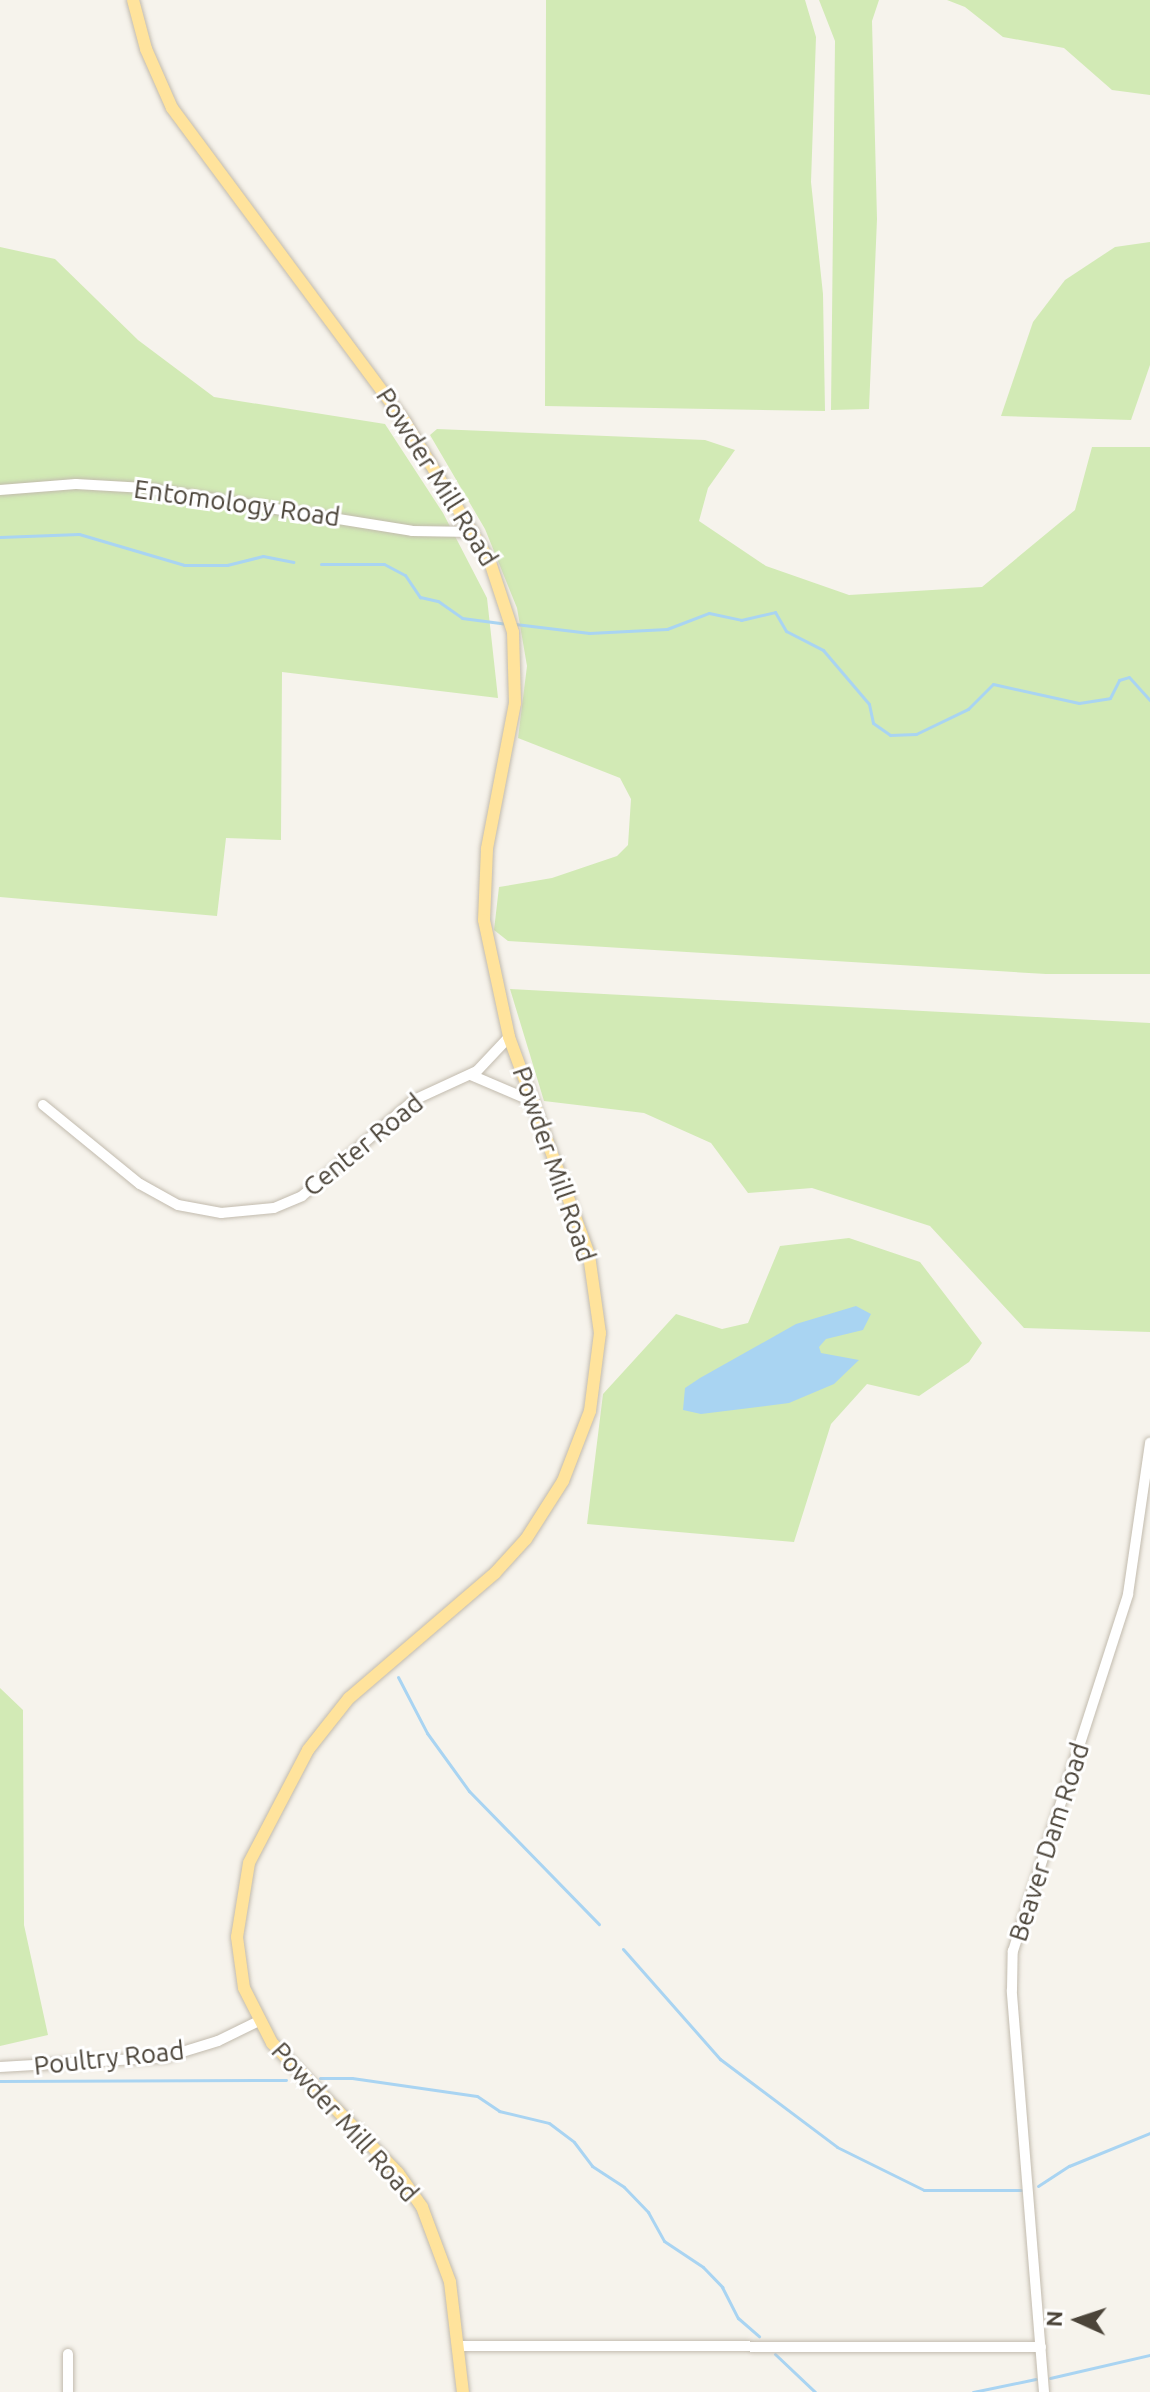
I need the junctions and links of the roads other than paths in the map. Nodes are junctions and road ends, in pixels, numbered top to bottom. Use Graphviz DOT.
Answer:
graph roads {
  1 [pos="133,0"];
  2 [pos="0,490"];
  3 [pos="474,532"];
  4 [pos="509,1037"];
  5 [pos="471,1075"];
  6 [pos="534,1102"];
  7 [pos="43,1105"];
  8 [pos="1150,1443"];
  9 [pos="259,2021"];
  10 [pos="0,2067"];
  11 [pos="459,2346"];
  12 [pos="1041,2347"];
  13 [pos="68,2354"];
  14 [pos="68,2392"];
  15 [pos="463,2392"];
  16 [pos="1044,2392"];
  1 -- 3 [label="main road, Powder Mill Road"];
  2 -- 3 [label="street, Entomology Road"];
  3 -- 4 [label="main road, Powder Mill Road"];
  4 -- 5 [label="street, Center Road"];
  4 -- 6 [label="main road, Powder Mill Road"];
  5 -- 6 [label="street"];
  5 -- 7 [label="street, Center Road"];
  6 -- 9 [label="main road, Powder Mill Road"];
  8 -- 12 [label="street, Beaver Dam Road"];
  9 -- 10 [label="street, Poultry Road"];
  9 -- 11 [label="main road, Powder Mill Road"];
  11 -- 12 [label="street"];
  11 -- 15 [label="main road, Powder Mill Road"];
  12 -- 16 [label="street, Beaver Dam Road"];
  13 -- 14 [label="street"];
}
